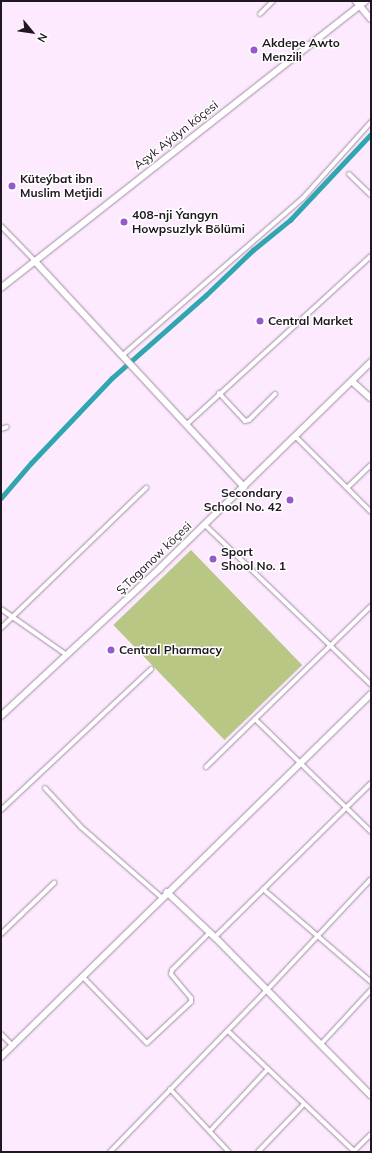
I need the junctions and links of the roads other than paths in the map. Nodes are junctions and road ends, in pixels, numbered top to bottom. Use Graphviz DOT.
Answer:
graph roads {
  1 [pos="366,1"];
  2 [pos="271,2"];
  3 [pos="358,3"];
  4 [pos="260,14"];
  5 [pos="371,19"];
  6 [pos="371,122"];
  7 [pos="349,174"];
  8 [pos="371,195"];
  9 [pos="1,227"];
  10 [pos="371,256"];
  11 [pos="35,261"];
  12 [pos="1,288"];
  13 [pos="124,356"];
  14 [pos="371,362"];
  15 [pos="352,381"];
  16 [pos="220,393"];
  17 [pos="275,394"];
  18 [pos="371,398"];
  19 [pos="186,424"];
  20 [pos="7,427"];
  21 [pos="1,429"];
  22 [pos="295,436"];
  23 [pos="371,465"];
  24 [pos="244,487"];
  25 [pos="348,487"];
  26 [pos="146,488"];
  27 [pos="371,512"];
  28 [pos="205,525"];
  29 [pos="371,606"];
  30 [pos="1,609"];
  31 [pos="12,617"];
  32 [pos="1,628"];
  33 [pos="330,646"];
  34 [pos="67,655"];
  35 [pos="151,669"];
  36 [pos="371,685"];
  37 [pos="371,694"];
  38 [pos="1,716"];
  39 [pos="255,720"];
  40 [pos="299,764"];
  41 [pos="206,767"];
  42 [pos="371,783"];
  43 [pos="45,788"];
  44 [pos="345,808"];
  45 [pos="1,810"];
  46 [pos="371,832"];
  47 [pos="371,879"];
  48 [pos="54,883"];
  49 [pos="263,889"];
  50 [pos="167,892"];
  51 [pos="162,897"];
  52 [pos="1,934"];
  53 [pos="213,935"];
  54 [pos="318,936"];
  55 [pos="82,976"];
  56 [pos="371,982"];
  57 [pos="267,990"];
  58 [pos="371,990"];
  59 [pos="228,1031"];
  60 [pos="1,1034"];
  61 [pos="321,1044"];
  62 [pos="12,1045"];
  63 [pos="1,1057"];
  64 [pos="268,1069"];
  65 [pos="170,1089"];
  66 [pos="371,1095"];
  67 [pos="304,1104"];
  68 [pos="210,1131"];
  69 [pos="371,1134"];
  70 [pos="110,1152"];
  71 [pos="229,1152"];
  72 [pos="258,1152"];
  73 [pos="353,1152"];
  1 -- 3 [label="street, Aşyk Aýdyn köçesi"];
  2 -- 4 [label="street"];
  3 -- 5 [label="street"];
  3 -- 11 [label="street, Aşyk Aýdyn köçesi"];
  6 -- 13 [label="street"];
  7 -- 8 [label="street"];
  9 -- 11 [label="street"];
  10 -- 16 [label="street"];
  11 -- 12 [label="street, Aşyk Aýdyn köçesi"];
  11 -- 13 [label="street"];
  13 -- 19 [label="street"];
  14 -- 15 [label="street, Ş.Taganow köçesi"];
  15 -- 18 [label="street"];
  15 -- 22 [label="street, Ş.Taganow köçesi"];
  16 -- 17 [label="street"];
  16 -- 19 [label="street"];
  19 -- 24 [label="street"];
  20 -- 21 [label="street"];
  22 -- 24 [label="street, Ş.Taganow köçesi"];
  22 -- 25 [label="street"];
  23 -- 25 [label="street"];
  24 -- 28 [label="street, Ş.Taganow köçesi"];
  25 -- 27 [label="street"];
  26 -- 31 [label="street"];
  28 -- 33 [label="street"];
  28 -- 34 [label="street, Ş.Taganow köçesi"];
  29 -- 33 [label="street"];
  30 -- 31 [label="street"];
  31 -- 32 [label="street"];
  31 -- 34 [label="street"];
  33 -- 36 [label="street"];
  33 -- 39 [label="street"];
  34 -- 38 [label="street, Ş.Taganow köçesi"];
  35 -- 45 [label="street"];
  37 -- 40 [label="street"];
  39 -- 40 [label="street"];
  39 -- 41 [label="street"];
  40 -- 44 [label="street"];
  40 -- 50 [label="street"];
  42 -- 44 [label="street"];
  43 -- 51 [label="street"];
  44 -- 46 [label="street"];
  44 -- 49 [label="street"];
  47 -- 54 [label="street"];
  48 -- 52 [label="street"];
  49 -- 53 [label="street"];
  49 -- 54 [label="street"];
  50 -- 51 [label="street"];
  50 -- 53 [label="street"];
  51 -- 55 [label="street"];
  53 -- 55 [label="street"];
  53 -- 57 [label="street"];
  54 -- 56 [label="street"];
  54 -- 57 [label="street"];
  55 -- 62 [label="street"];
  57 -- 59 [label="street"];
  57 -- 61 [label="street"];
  58 -- 61 [label="street"];
  59 -- 64 [label="street"];
  59 -- 65 [label="street"];
  60 -- 62 [label="street"];
  61 -- 66 [label="street"];
  62 -- 63 [label="street"];
  64 -- 67 [label="street"];
  64 -- 68 [label="street"];
  65 -- 68 [label="street"];
  65 -- 70 [label="street"];
  67 -- 72 [label="street"];
  67 -- 73 [label="street"];
  68 -- 71 [label="street"];
  69 -- 73 [label="street"];
}
